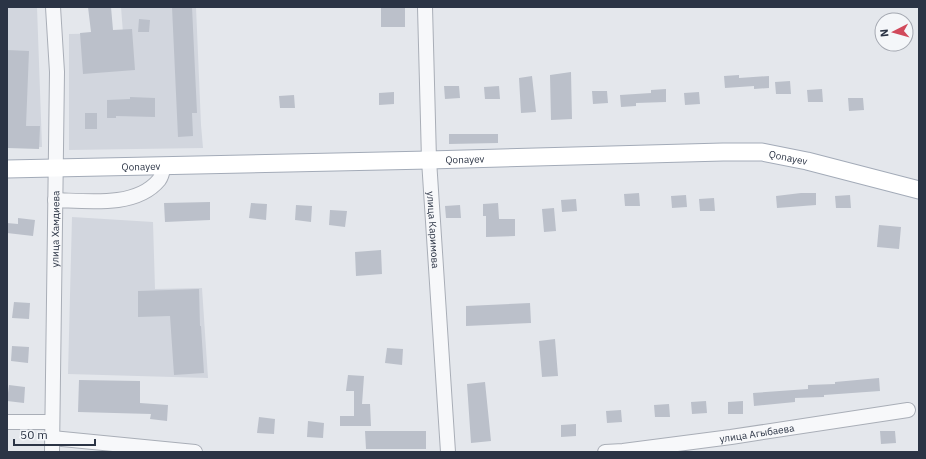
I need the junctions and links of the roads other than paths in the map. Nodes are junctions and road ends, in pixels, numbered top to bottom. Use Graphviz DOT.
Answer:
graph roads {
  1 [pos="53,7"];
  2 [pos="425,7"];
  3 [pos="429,160"];
  4 [pos="164,165"];
  5 [pos="55,167"];
  6 [pos="7,169"];
  7 [pos="919,190"];
  8 [pos="55,200"];
  9 [pos="908,410"];
  10 [pos="7,422"];
  11 [pos="52,422"];
  12 [pos="52,438"];
  13 [pos="52,452"];
  14 [pos="195,452"];
  15 [pos="448,452"];
  16 [pos="605,452"];
  1 -- 5 [label="street, улица Хамдиева"];
  2 -- 3 [label="street, улица Каримова"];
  3 -- 4 [label="main road, Qonayev"];
  3 -- 7 [label="main road, Qonayev"];
  3 -- 15 [label="street, улица Каримова"];
  4 -- 5 [label="main road, Qonayev"];
  4 -- 8 [label="street"];
  5 -- 6 [label="main road, Qonayev"];
  5 -- 8 [label="street, улица Хамдиева"];
  8 -- 11 [label="street, улица Хамдиева"];
  9 -- 16 [label="street, улица Агыбаева"];
  10 -- 11 [label="street"];
  11 -- 12 [label="street, улица Хамдиева"];
  12 -- 13 [label="street, улица Хамдиева"];
  12 -- 14 [label="street"];
}
